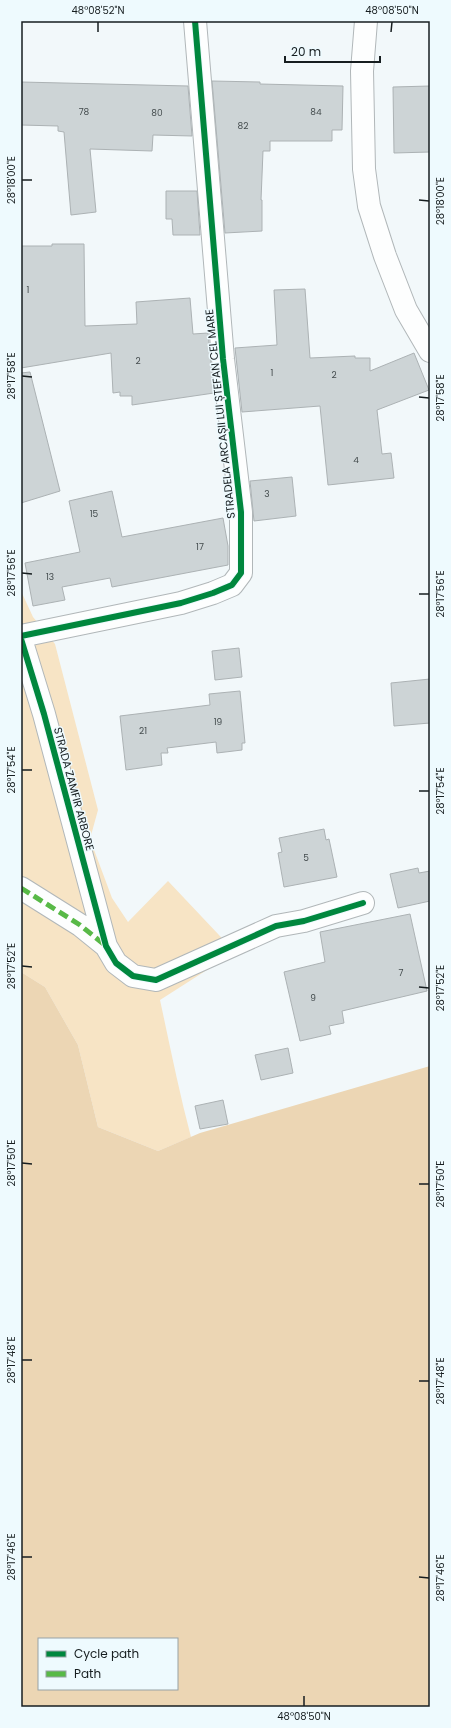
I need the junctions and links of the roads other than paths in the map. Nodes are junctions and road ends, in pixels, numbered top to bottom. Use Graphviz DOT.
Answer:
graph roads {
  1 [pos="195,21"];
  2 [pos="366,21"];
  3 [pos="430,351"];
  4 [pos="21,638"];
  5 [pos="21,888"];
  6 [pos="363,903"];
  7 [pos="106,946"];
  1 -- 4 [label="street, STRADELA ARCAȘII LUI ȘTEFAN CEL MARE"];
  2 -- 3 [label="street"];
  4 -- 7 [label="street, STRADA ZAMFIR ARBORE"];
  5 -- 7 [label="street"];
  6 -- 7 [label="street"];
}
